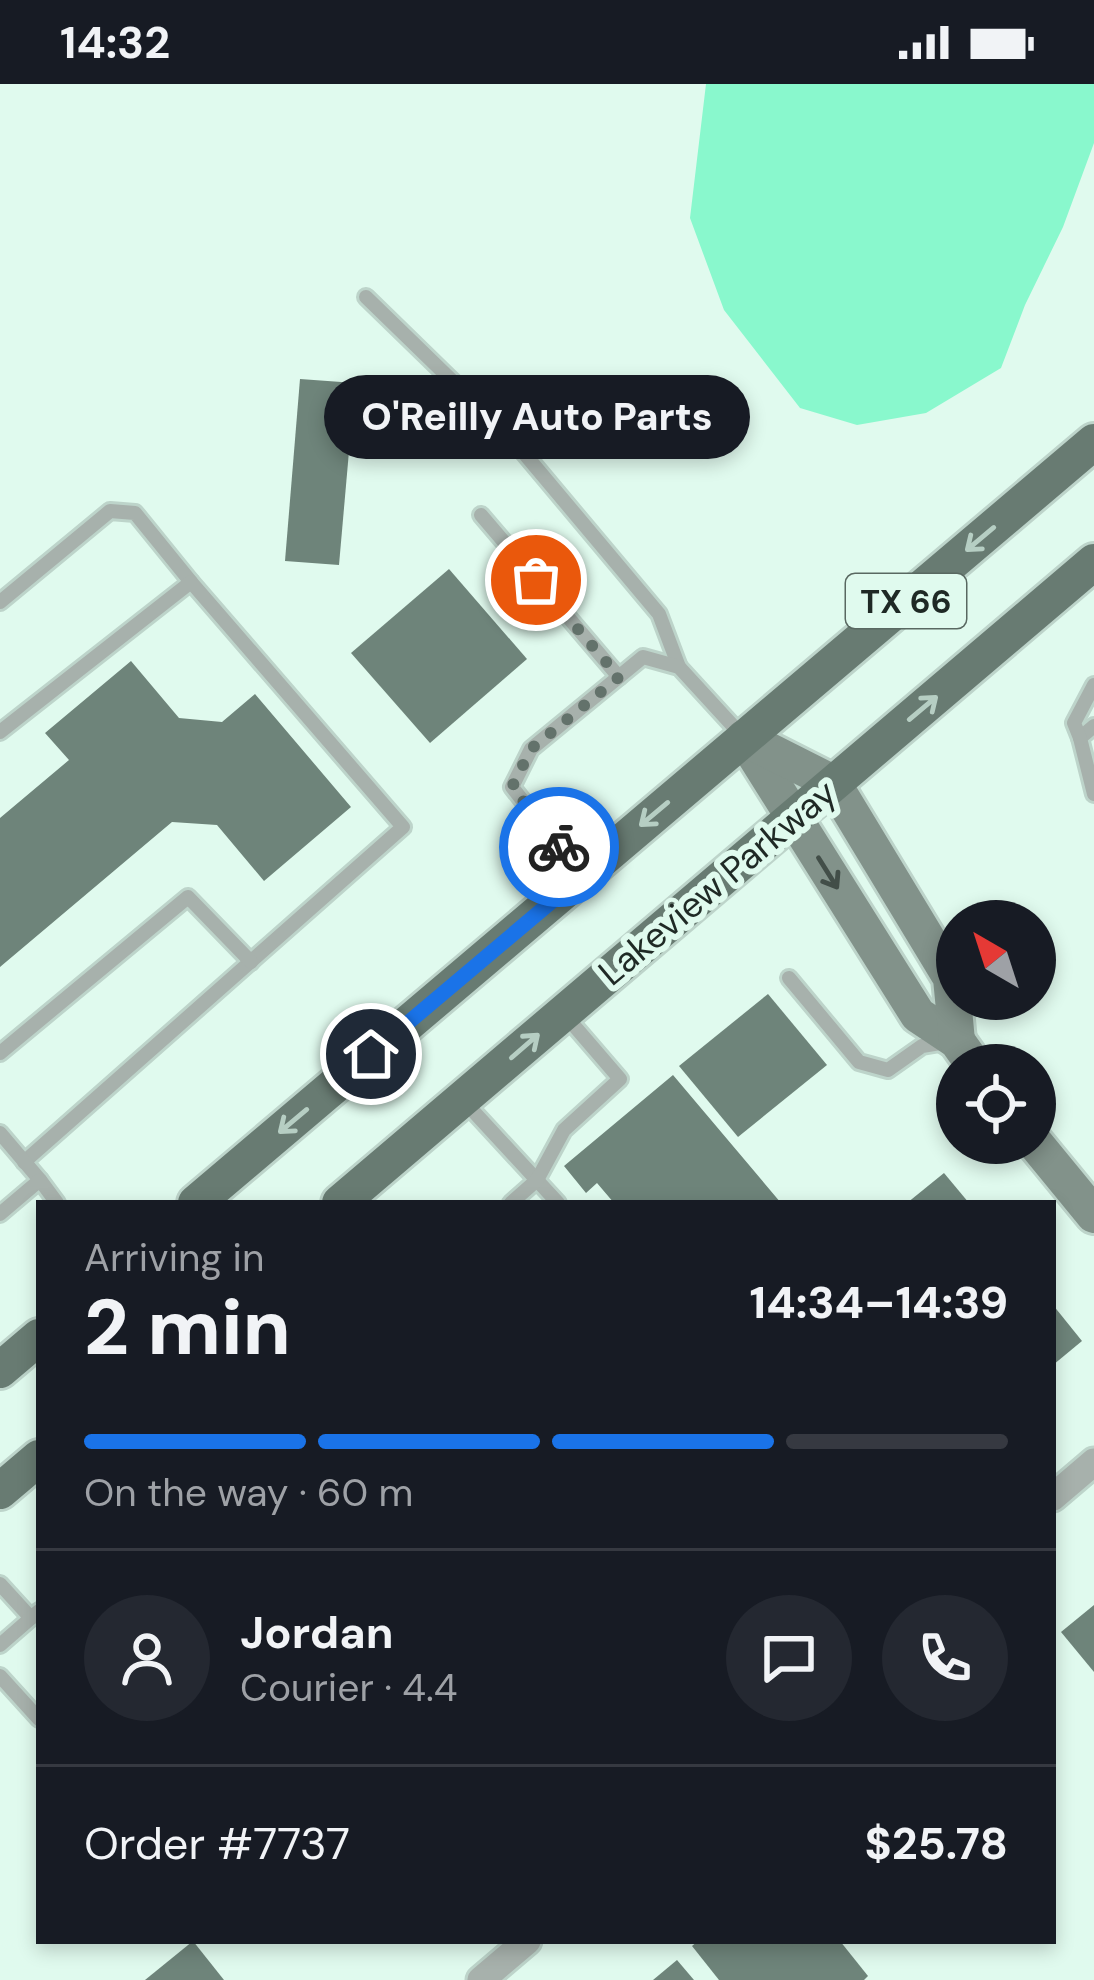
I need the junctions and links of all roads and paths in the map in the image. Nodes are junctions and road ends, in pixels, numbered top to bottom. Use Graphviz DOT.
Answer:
graph roads {
  1 [pos="365,297"];
  2 [pos="1094,442"];
  3 [pos="481,515"];
  4 [pos="1094,562"];
  5 [pos="191,582"];
  6 [pos="0,602"];
  7 [pos="679,667"];
  8 [pos="619,677"];
  9 [pos="1094,685"];
  10 [pos="1094,726"];
  11 [pos="0,732"];
  12 [pos="743,738"];
  13 [pos="1086,744"];
  14 [pos="1090,768"];
  15 [pos="833,783"];
  16 [pos="1094,794"];
  17 [pos="794,819"];
  18 [pos="582,876"];
  19 [pos="250,962"];
  20 [pos="789,978"];
  21 [pos="563,1013"];
  22 [pos="955,1044"];
  23 [pos="964,1044"];
  24 [pos="936,1048"];
  25 [pos="0,1053"];
  26 [pos="463,1100"];
  27 [pos="0,1133"];
  28 [pos="24,1162"];
  29 [pos="1052,1164"];
  30 [pos="40,1180"];
  31 [pos="537,1180"];
  32 [pos="353,1199"];
  33 [pos="55,1200"];
  34 [pos="200,1200"];
  35 [pos="514,1200"];
  36 [pos="555,1200"];
  37 [pos="0,1214"];
  38 [pos="1094,1215"];
  39 [pos="36,1339"];
  40 [pos="0,1370"];
  41 [pos="36,1461"];
  42 [pos="1094,1462"];
  43 [pos="1056,1490"];
  44 [pos="0,1491"];
  45 [pos="0,1584"];
  46 [pos="35,1614"];
  47 [pos="0,1645"];
  48 [pos="0,1676"];
  49 [pos="36,1716"];
  50 [pos="523,1944"];
  51 [pos="481,1980"];
  1 -- 7 [label="lane"];
  2 -- 12 [label="main road, TX 66, one-way"];
  3 -- 8 [label="lane"];
  15 -- 4 [label="main road, Lakeview Parkway / TX 66, one-way"];
  5 -- 6 [label="lane"];
  5 -- 11 [label="lane"];
  5 -- 19 [label="lane"];
  7 -- 8 [label="lane"];
  7 -- 12 [label="lane"];
  8 -- 18 [label="lane"];
  9 -- 13 [label="lane"];
  10 -- 13 [label="lane"];
  12 -- 15 [label="street"];
  12 -- 17 [label="street"];
  12 -- 18 [label="main road, TX 66, one-way"];
  13 -- 14 [label="lane"];
  14 -- 16 [label="lane"];
  15 -- 17 [label="main road, Lakeview Parkway / TX 66"];
  15 -- 23 [label="street"];
  17 -- 21 [label="main road, Lakeview Parkway / TX 66"];
  17 -- 22 [label="street, one-way"];
  18 -- 34 [label="main road, TX 66, one-way"];
  19 -- 25 [label="lane"];
  19 -- 28 [label="lane"];
  20 -- 24 [label="lane"];
  26 -- 21 [label="main road, Lakeview Parkway / TX 66, one-way"];
  21 -- 31 [label="lane"];
  26 -- 31 [label="lane"];
  26 -- 32 [label="main road, Lakeview Parkway / TX 66"];
  27 -- 28 [label="lane"];
  28 -- 30 [label="lane"];
  29 -- 38 [label="street"];
  30 -- 33 [label="lane"];
  30 -- 37 [label="lane"];
  31 -- 35 [label="lane"];
  31 -- 36 [label="lane"];
  39 -- 40 [label="main road"];
  41 -- 44 [label="main road"];
  42 -- 43 [label="street"];
  45 -- 46 [label="lane"];
  46 -- 47 [label="lane"];
  48 -- 49 [label="lane"];
  50 -- 51 [label="street"];
}
